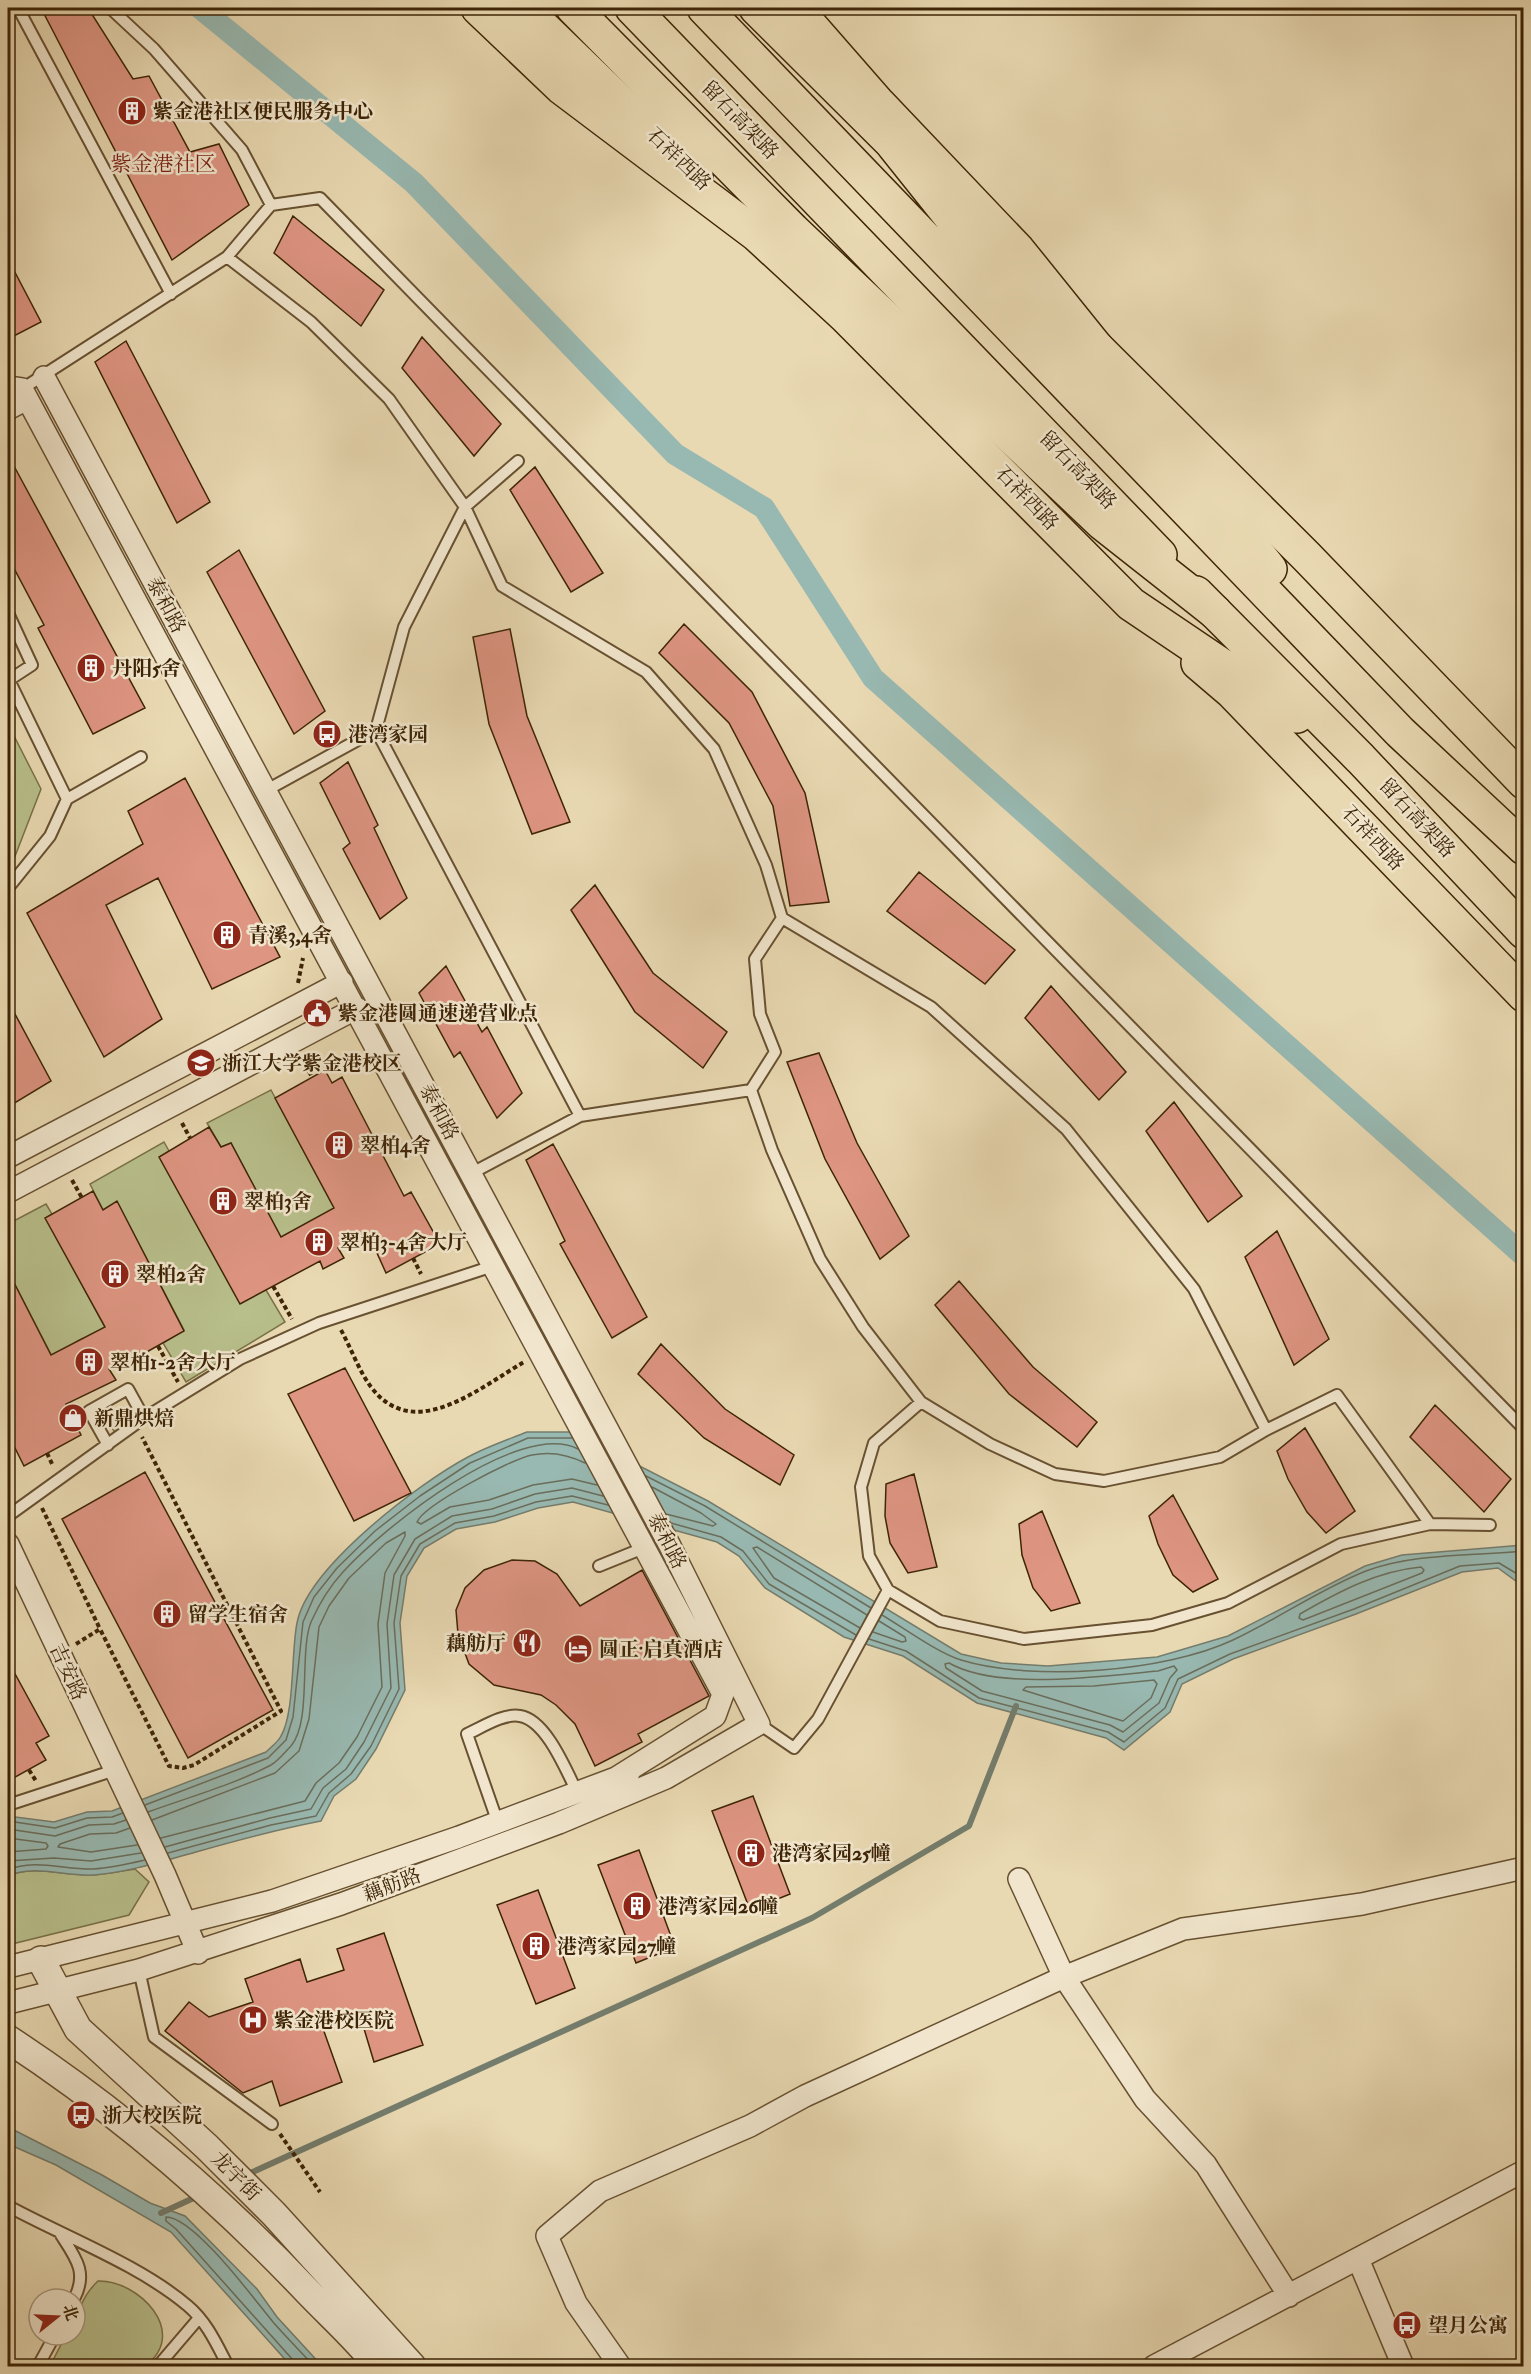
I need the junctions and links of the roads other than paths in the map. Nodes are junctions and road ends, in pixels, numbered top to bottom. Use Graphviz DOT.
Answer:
graph roads {
  1 [pos="18,8"];
  2 [pos="110,8"];
  3 [pos="478,8"];
  4 [pos="523,8"];
  5 [pos="573,8"];
  6 [pos="632,8"];
  7 [pos="704,8"];
  8 [pos="756,8"];
  9 [pos="801,14"];
  10 [pos="894,146"];
  11 [pos="271,205"];
  12 [pos="757,235"];
  13 [pos="227,257"];
  14 [pos="171,294"];
  15 [pos="1101,352"];
  16 [pos="44,376"];
  17 [pos="19,391"];
  18 [pos="8,409"];
  19 [pos="518,461"];
  20 [pos="465,507"];
  21 [pos="1131,604"];
  22 [pos="1215,612"];
  23 [pos="8,613"];
  24 [pos="12,699"];
  25 [pos="376,730"];
  26 [pos="1400,732"];
  27 [pos="141,757"];
  28 [pos="1360,759"];
  29 [pos="1524,782"];
  30 [pos="265,791"];
  31 [pos="67,799"];
  32 [pos="1524,848"];
  33 [pos="8,888"];
  34 [pos="782,918"];
  35 [pos="1524,932"];
  36 [pos="342,982"];
  37 [pos="1524,995"];
  38 [pos="357,1008"];
  39 [pos="751,1090"];
  40 [pos="580,1116"];
  41 [pos="8,1157"];
  42 [pos="472,1173"];
  43 [pos="8,1192"];
  44 [pos="493,1266"];
  45 [pos="921,1402"];
  46 [pos="140,1422"];
  47 [pos="1524,1429"];
  48 [pos="1266,1430"];
  49 [pos="108,1444"];
  50 [pos="8,1516"];
  51 [pos="1430,1524"];
  52 [pos="1490,1525"];
  53 [pos="642,1541"];
  54 [pos="8,1545"];
  55 [pos="599,1566"];
  56 [pos="888,1590"];
  57 [pos="756,1718"];
  58 [pos="115,1770"];
  59 [pos="616,1778"];
  60 [pos="577,1792"];
  61 [pos="8,1805"];
  62 [pos="498,1823"];
  63 [pos="1524,1868"];
  64 [pos="1019,1879"];
  65 [pos="186,1923"];
  66 [pos="198,1953"];
  67 [pos="41,1960"];
  68 [pos="8,1967"];
  69 [pos="139,1970"];
  70 [pos="1064,1977"];
  71 [pos="57,1990"];
  72 [pos="8,2003"];
  73 [pos="8,2039"];
  74 [pos="272,2124"];
  75 [pos="1524,2171"];
  76 [pos="8,2206"];
  77 [pos="61,2235"];
  78 [pos="1358,2259"];
  79 [pos="80,2287"];
  80 [pos="1289,2296"];
  81 [pos="199,2318"];
  82 [pos="49,2347"];
  83 [pos="38,2367"];
  84 [pos="158,2367"];
  85 [pos="228,2367"];
  86 [pos="378,2367"];
  87 [pos="412,2367"];
  88 [pos="620,2367"];
  89 [pos="1154,2367"];
  90 [pos="1403,2367"];
  1 -- 14 [label="lane"];
  2 -- 11 [label="lane"];
  3 -- 12 [label="main road"];
  4 -- 12 [label="main road, 石祥西路"];
  5 -- 22 [label="main road"];
  6 -- 22 [label="main road, 留石高架路"];
  7 -- 26 [label="main road"];
  8 -- 10 [label="main road"];
  9 -- 15 [label="main road"];
  10 -- 15 [label="main road"];
  10 -- 26 [label="main road"];
  11 -- 13 [label="lane"];
  11 -- 47 [label="lane"];
  12 -- 21 [label="main road, 石祥西路"];
  13 -- 14 [label="lane"];
  13 -- 20 [label="lane"];
  14 -- 16 [label="lane"];
  15 -- 29 [label="main road"];
  16 -- 17 [label="lane"];
  16 -- 30 [label="street, 泰和路"];
  17 -- 18 [label="street"];
  17 -- 36 [label="street, 泰和路"];
  19 -- 20 [label="lane"];
  20 -- 25 [label="lane"];
  20 -- 34 [label="lane"];
  21 -- 28 [label="main road"];
  21 -- 37 [label="main road, 石祥西路"];
  22 -- 28 [label="main road, 留石高架路"];
  23 -- 24 [label="lane"];
  24 -- 31 [label="lane"];
  25 -- 30 [label="lane"];
  25 -- 40 [label="lane"];
  26 -- 32 [label="main road"];
  27 -- 31 [label="lane"];
  28 -- 35 [label="main road, 留石高架路"];
  30 -- 42 [label="street, 泰和路"];
  31 -- 33 [label="lane"];
  34 -- 39 [label="lane"];
  34 -- 48 [label="lane"];
  36 -- 38 [label="street, 泰和路"];
  36 -- 41 [label="street"];
  38 -- 43 [label="street"];
  38 -- 44 [label="street, 泰和路"];
  39 -- 40 [label="lane"];
  39 -- 45 [label="lane"];
  40 -- 42 [label="lane"];
  42 -- 57 [label="street, 泰和路"];
  44 -- 46 [label="lane"];
  44 -- 53 [label="street, 泰和路"];
  45 -- 48 [label="lane"];
  45 -- 56 [label="lane"];
  46 -- 49 [label="lane"];
  46 -- 49 [label="lane"];
  48 -- 51 [label="lane"];
  49 -- 50 [label="lane"];
  51 -- 52 [label="lane"];
  51 -- 56 [label="lane"];
  53 -- 55 [label="lane"];
  53 -- 59 [label="street, 泰和路"];
  54 -- 58 [label="street, 吉安路"];
  56 -- 57 [label="lane"];
  57 -- 59 [label="street, 藕舫路"];
  57 -- 66 [label="street, 藕舫路"];
  58 -- 61 [label="lane"];
  58 -- 65 [label="street, 吉安路"];
  59 -- 60 [label="street, 藕舫路"];
  60 -- 62 [label="street, 藕舫路"];
  60 -- 62 [label="lane"];
  62 -- 65 [label="street, 藕舫路"];
  63 -- 70 [label="street"];
  64 -- 70 [label="street"];
  65 -- 66 [label="street, 吉安路"];
  65 -- 67 [label="street, 藕舫路"];
  66 -- 69 [label="street, 藕舫路"];
  67 -- 68 [label="street, 藕舫路"];
  67 -- 71 [label="street, 龙宇街"];
  69 -- 71 [label="street, 藕舫路"];
  69 -- 74 [label="lane"];
  70 -- 80 [label="street"];
  70 -- 88 [label="street"];
  71 -- 72 [label="street, 藕舫路"];
  71 -- 87 [label="street, 龙宇街"];
  73 -- 86 [label="street, 龙宇街"];
  75 -- 78 [label="street"];
  76 -- 77 [label="lane"];
  77 -- 79 [label="lane"];
  77 -- 81 [label="lane"];
  78 -- 80 [label="street"];
  78 -- 90 [label="street"];
  80 -- 89 [label="street"];
  81 -- 84 [label="lane"];
  81 -- 85 [label="lane"];
  82 -- 83 [label="lane"];
}
